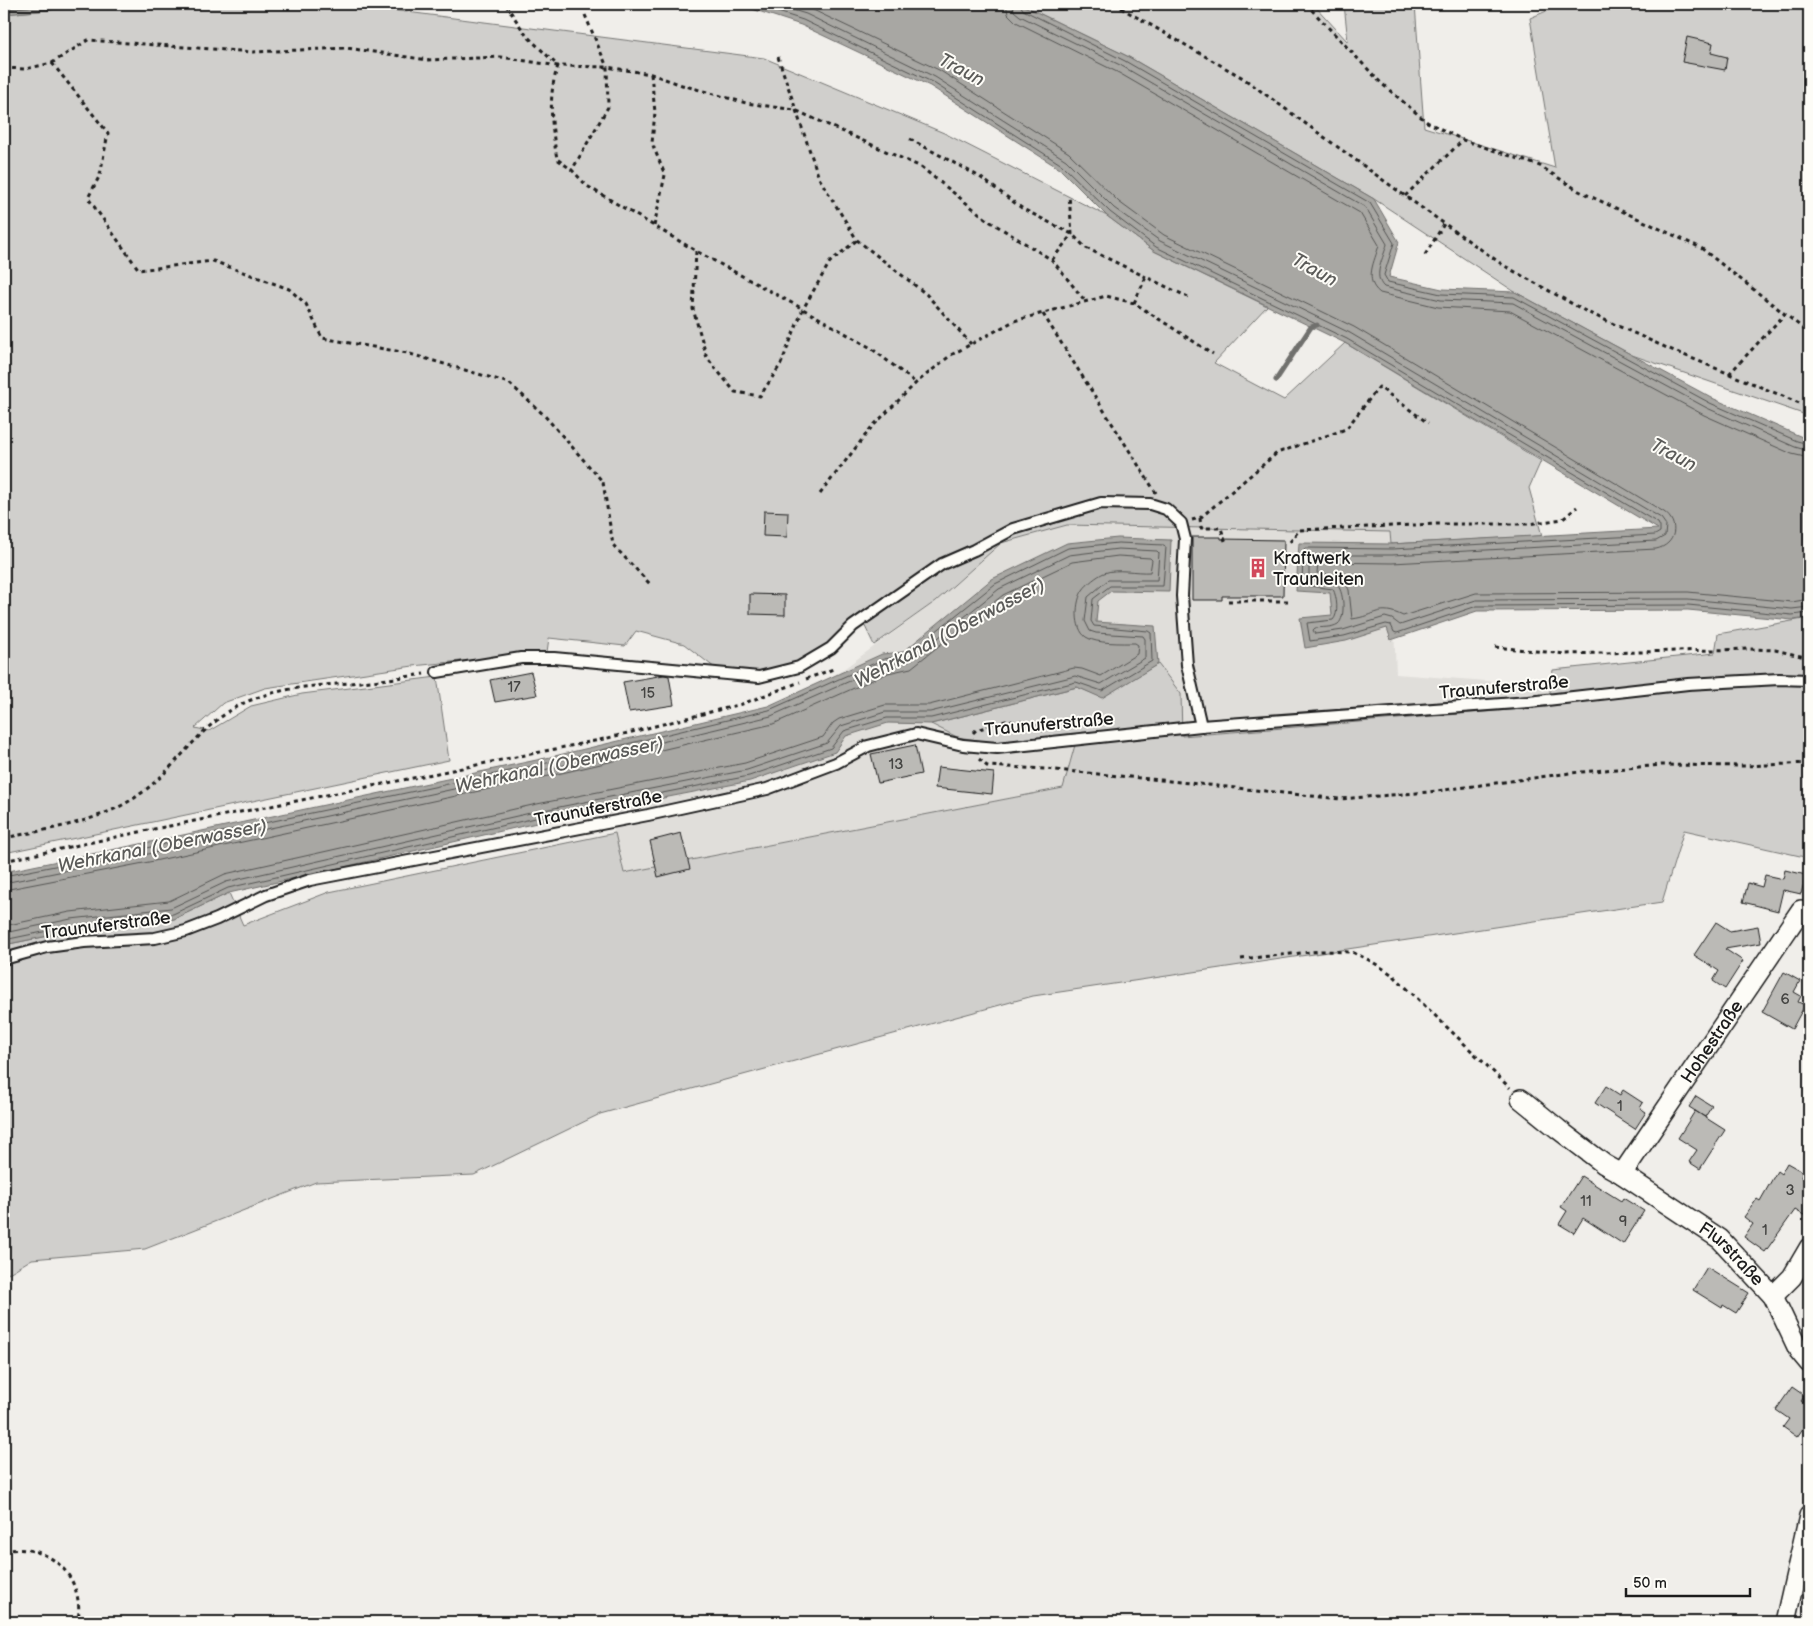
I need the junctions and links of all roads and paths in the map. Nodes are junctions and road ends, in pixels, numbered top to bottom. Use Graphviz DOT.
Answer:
graph roads {
  1 [pos="1114,4"];
  2 [pos="1306,4"];
  3 [pos="506,5"];
  4 [pos="585,15"];
  5 [pos="778,57"];
  6 [pos="52,63"];
  7 [pos="558,66"];
  8 [pos="607,67"];
  9 [pos="4,68"];
  10 [pos="652,74"];
  11 [pos="795,110"];
  12 [pos="910,139"];
  13 [pos="1463,140"];
  14 [pos="572,170"];
  15 [pos="1069,195"];
  16 [pos="1405,196"];
  17 [pos="1444,224"];
  18 [pos="654,226"];
  19 [pos="1072,234"];
  20 [pos="857,240"];
  21 [pos="696,251"];
  22 [pos="1425,254"];
  23 [pos="1052,260"];
  24 [pos="1146,277"];
  25 [pos="1188,297"];
  26 [pos="1086,302"];
  27 [pos="1134,303"];
  28 [pos="803,309"];
  29 [pos="1043,314"];
  30 [pos="1785,314"];
  31 [pos="1809,333"];
  32 [pos="971,344"];
  33 [pos="1213,354"];
  34 [pos="1729,374"];
  35 [pos="916,383"];
  36 [pos="1809,407"];
  37 [pos="1428,423"];
  38 [pos="820,494"];
  39 [pos="1577,508"];
  40 [pos="1166,509"];
  41 [pos="1200,518"];
  42 [pos="1181,523"];
  43 [pos="1225,541"];
  44 [pos="1290,542"];
  45 [pos="650,584"];
  46 [pos="1228,600"];
  47 [pos="1288,601"];
  48 [pos="1495,647"];
  49 [pos="1809,658"];
  50 [pos="836,668"];
  51 [pos="437,672"];
  52 [pos="1809,680"];
  53 [pos="1201,726"];
  54 [pos="1057,742"];
  55 [pos="963,745"];
  56 [pos="1809,763"];
  57 [pos="4,838"];
  58 [pos="4,861"];
  59 [pos="1801,910"];
  60 [pos="4,959"];
  61 [pos="1241,959"];
  62 [pos="1521,1099"];
  63 [pos="1622,1174"];
  64 [pos="1809,1248"];
  65 [pos="1773,1296"];
  66 [pos="1809,1363"];
  67 [pos="1809,1516"];
  68 [pos="4,1550"];
  69 [pos="78,1622"];
  70 [pos="1785,1622"];
  1 -- 16 [label="path"];
  2 -- 13 [label="path"];
  3 -- 7 [label="path"];
  4 -- 8 [label="path"];
  5 -- 11 [label="path"];
  6 -- 7 [label="path"];
  6 -- 9 [label="path"];
  6 -- 45 [label="path"];
  7 -- 8 [label="path"];
  7 -- 14 [label="path"];
  8 -- 10 [label="path"];
  8 -- 14 [label="path"];
  10 -- 11 [label="path"];
  10 -- 18 [label="path"];
  11 -- 20 [label="path"];
  11 -- 23 [label="path"];
  12 -- 19 [label="path"];
  13 -- 16 [label="path"];
  13 -- 30 [label="path"];
  14 -- 18 [label="path"];
  15 -- 19 [label="path"];
  16 -- 17 [label="path"];
  17 -- 22 [label="path"];
  17 -- 34 [label="path"];
  18 -- 21 [label="path"];
  19 -- 23 [label="path"];
  19 -- 24 [label="path"];
  20 -- 28 [label="path"];
  20 -- 32 [label="path"];
  21 -- 28 [label="path"];
  21 -- 28 [label="path"];
  23 -- 26 [label="path"];
  24 -- 25 [label="path"];
  24 -- 27 [label="path"];
  26 -- 27 [label="path"];
  26 -- 29 [label="path"];
  27 -- 33 [label="path"];
  28 -- 35 [label="path"];
  29 -- 32 [label="path"];
  29 -- 40 [label="path"];
  30 -- 31 [label="path"];
  30 -- 34 [label="path"];
  32 -- 35 [label="path"];
  34 -- 36 [label="path"];
  35 -- 38 [label="path"];
  37 -- 41 [label="path"];
  39 -- 44 [label="path"];
  40 -- 42 [label="lane"];
  40 -- 51 [label="lane"];
  41 -- 42 [label="path"];
  41 -- 43 [label="path"];
  42 -- 53 [label="lane"];
  46 -- 47 [label="path"];
  48 -- 49 [label="path"];
  50 -- 58 [label="path"];
  51 -- 57 [label="path"];
  52 -- 53 [label="lane, Traunuferstraße"];
  53 -- 54 [label="lane, Traunuferstraße"];
  54 -- 55 [label="lane, Traunuferstraße"];
  54 -- 55 [label="path"];
  55 -- 56 [label="path"];
  55 -- 60 [label="lane, Traunuferstraße"];
  59 -- 63 [label="street, Hohestraße"];
  61 -- 62 [label="path"];
  62 -- 63 [label="street, Flurstraße"];
  63 -- 65 [label="street, Flurstraße"];
  64 -- 65 [label="street"];
  65 -- 66 [label="street, Flurstraße"];
  67 -- 70 [label="street"];
  68 -- 69 [label="path"];
}
